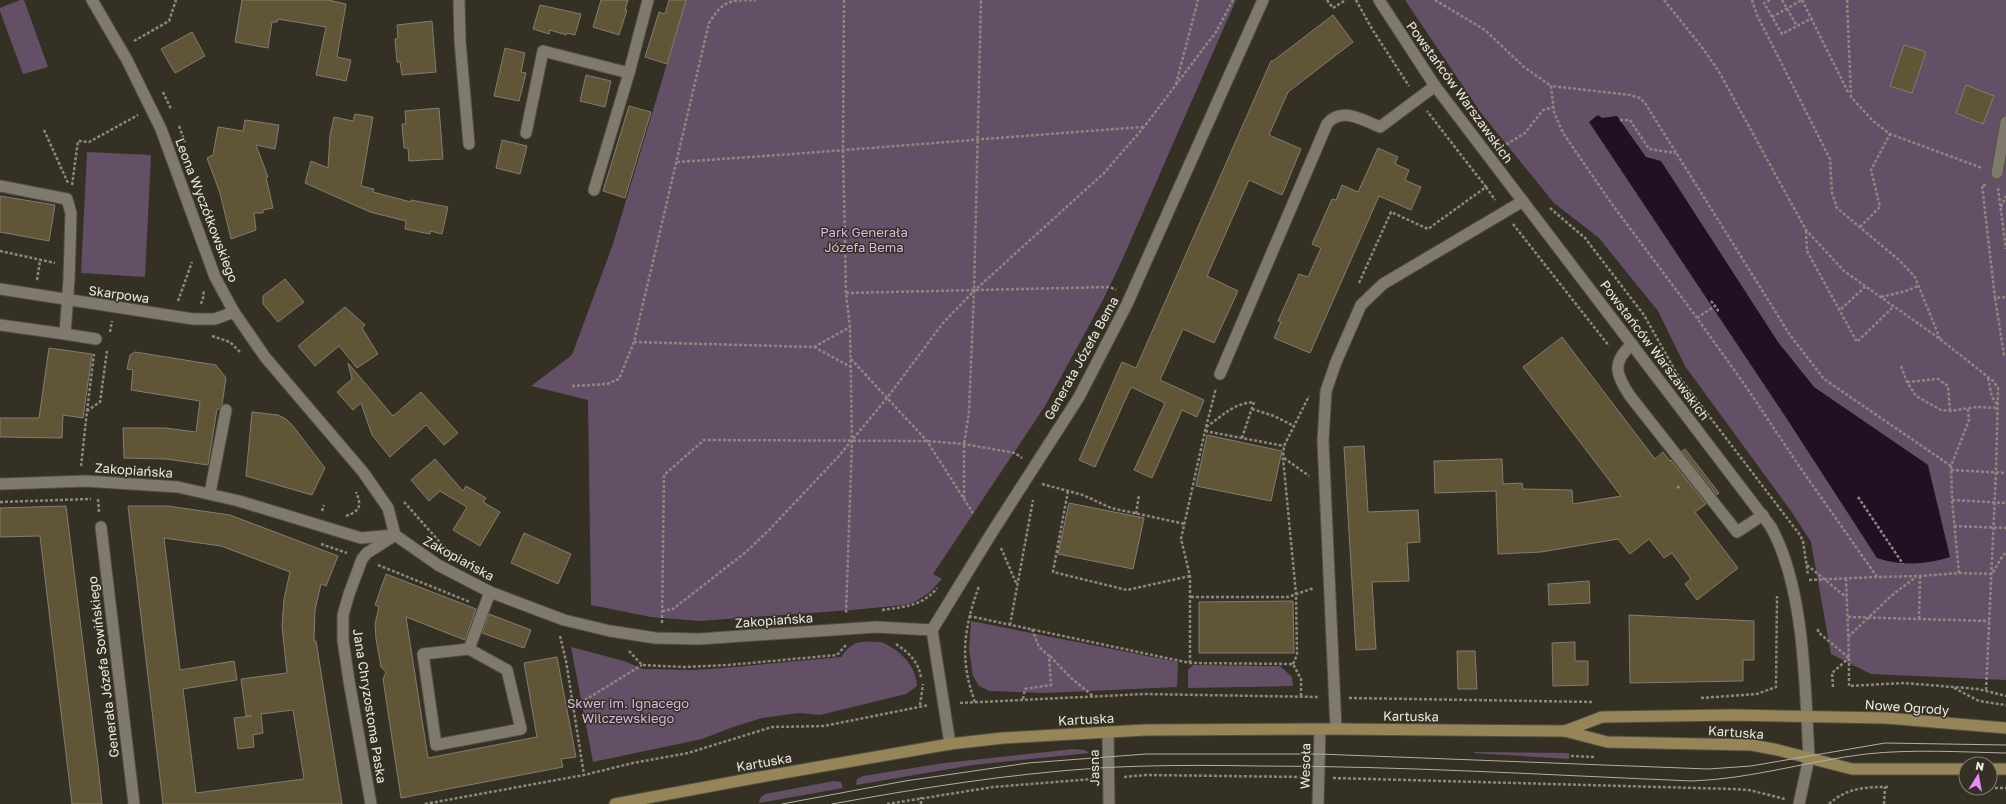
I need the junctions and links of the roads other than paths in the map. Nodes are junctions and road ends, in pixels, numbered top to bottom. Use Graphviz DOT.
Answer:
graph roads {
  1 [pos="92,0"];
  2 [pos="459,0"];
  3 [pos="648,0"];
  4 [pos="1263,0"];
  5 [pos="1379,0"];
  6 [pos="629,73"];
  7 [pos="1435,86"];
  8 [pos="2006,122"];
  9 [pos="526,133"];
  10 [pos="469,144"];
  11 [pos="2003,154"];
  12 [pos="1997,179"];
  13 [pos="0,186"];
  14 [pos="594,190"];
  15 [pos="1523,201"];
  16 [pos="0,289"];
  17 [pos="67,301"];
  18 [pos="234,312"];
  19 [pos="0,325"];
  20 [pos="65,334"];
  21 [pos="96,339"];
  22 [pos="1632,344"];
  23 [pos="1220,374"];
  24 [pos="226,410"];
  25 [pos="0,484"];
  26 [pos="210,493"];
  27 [pos="1763,514"];
  28 [pos="101,527"];
  29 [pos="394,535"];
  30 [pos="490,592"];
  31 [pos="932,630"];
  32 [pos="469,649"];
  33 [pos="1806,716"];
  34 [pos="2006,728"];
  35 [pos="1320,729"];
  36 [pos="1336,729"];
  37 [pos="1565,731"];
  38 [pos="1108,732"];
  39 [pos="950,744"];
  40 [pos="1808,758"];
  41 [pos="1958,769"];
  42 [pos="134,804"];
  43 [pos="371,804"];
  44 [pos="615,804"];
  45 [pos="1109,804"];
  46 [pos="1318,804"];
  47 [pos="1799,804"];
  1 -- 18 [label="street, Leona Wyczółkowskiego"];
  2 -- 10 [label="street"];
  3 -- 6 [label="street"];
  4 -- 31 [label="street, Generała Józefa Bema"];
  5 -- 7 [label="street, Powstańców Warszawskich"];
  6 -- 9 [label="street"];
  6 -- 14 [label="street"];
  7 -- 15 [label="street, Powstańców Warszawskich"];
  7 -- 23 [label="street"];
  8 -- 11 [label="street"];
  11 -- 12 [label="street"];
  13 -- 17 [label="street"];
  15 -- 22 [label="street, Powstańców Warszawskich"];
  15 -- 36 [label="street"];
  16 -- 17 [label="street, Skarpowa"];
  17 -- 18 [label="street, Skarpowa"];
  17 -- 20 [label="street"];
  18 -- 29 [label="street, Leona Wyczółkowskiego"];
  19 -- 20 [label="street"];
  20 -- 21 [label="street"];
  22 -- 27 [label="street, Powstańców Warszawskich"];
  22 -- 27 [label="street"];
  24 -- 26 [label="street"];
  25 -- 26 [label="street, Zakopiańska"];
  26 -- 29 [label="street, Zakopiańska"];
  27 -- 33 [label="street, Powstańców Warszawskich"];
  28 -- 42 [label="street, Generała Józefa Sowińskiego"];
  29 -- 30 [label="street, Zakopiańska"];
  29 -- 43 [label="street, Jana Chryzostoma Paska"];
  30 -- 31 [label="street, Zakopiańska"];
  30 -- 32 [label="street"];
  31 -- 39 [label="street"];
  32 -- 32 [label="street"];
  33 -- 34 [label="main road, Nowe Ogrody"];
  33 -- 37 [label="main road, Kartuska"];
  33 -- 40 [label="street, Powstańców Warszawskich"];
  35 -- 36 [label="main road, Kartuska"];
  35 -- 38 [label="main road, Kartuska"];
  35 -- 46 [label="street, Wesoła"];
  36 -- 37 [label="main road, Kartuska"];
  37 -- 40 [label="main road, Kartuska"];
  38 -- 39 [label="main road, Kartuska"];
  38 -- 45 [label="street, Jasna"];
  39 -- 44 [label="main road, Kartuska"];
  40 -- 41 [label="main road"];
  40 -- 47 [label="street, Powstańców Warszawskich"];
}
